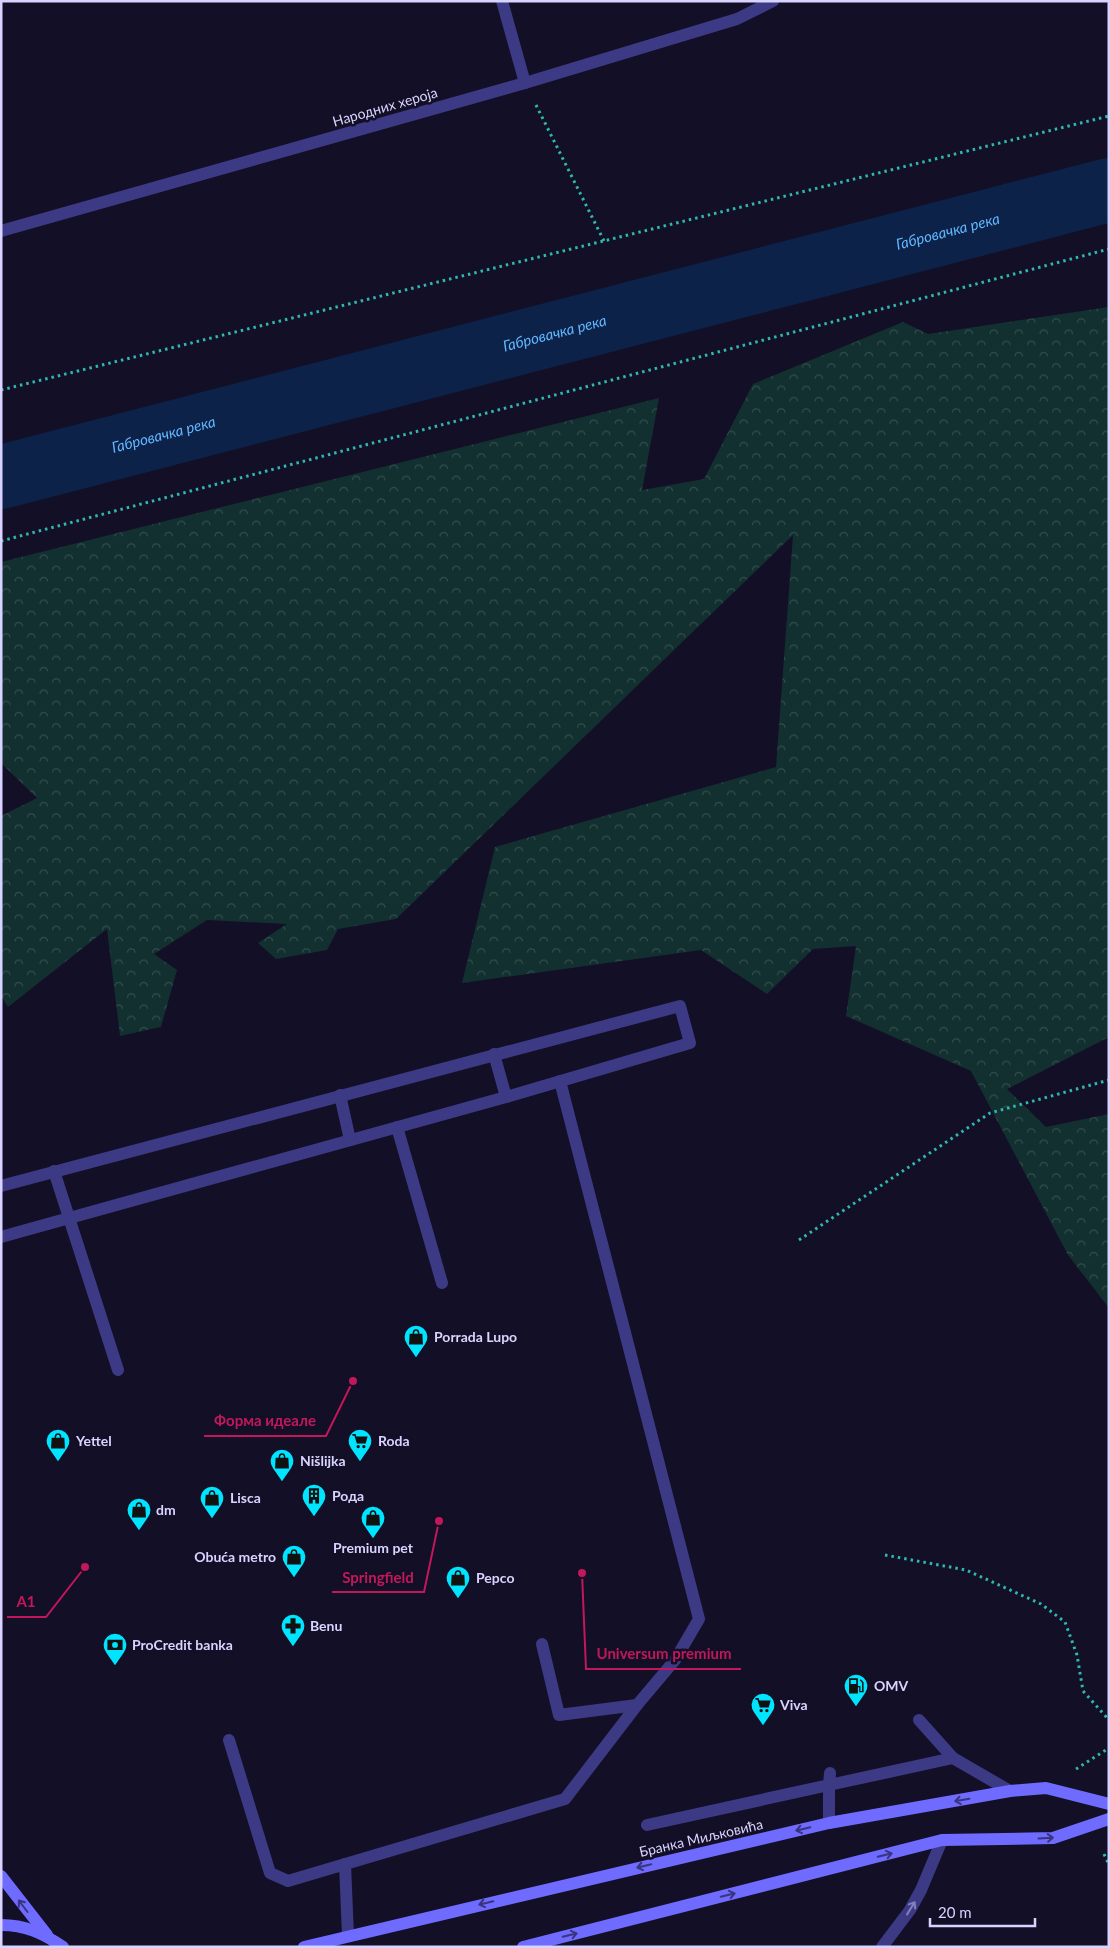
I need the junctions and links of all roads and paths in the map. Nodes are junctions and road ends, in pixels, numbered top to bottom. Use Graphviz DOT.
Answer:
graph roads {
  1 [pos="502,1"];
  2 [pos="773,1"];
  3 [pos="525,83"];
  4 [pos="1109,116"];
  5 [pos="1,231"];
  6 [pos="604,241"];
  7 [pos="1109,249"];
  8 [pos="1,390"];
  9 [pos="1,541"];
  10 [pos="494,1054"];
  11 [pos="1109,1080"];
  12 [pos="560,1081"];
  13 [pos="340,1095"];
  14 [pos="506,1097"];
  15 [pos="398,1127"];
  16 [pos="350,1140"];
  17 [pos="54,1171"];
  18 [pos="1,1186"];
  19 [pos="69,1217"];
  20 [pos="1,1237"];
  21 [pos="799,1240"];
  22 [pos="442,1283"];
  23 [pos="118,1370"];
  24 [pos="885,1555"];
  25 [pos="542,1644"];
  26 [pos="637,1705"];
  27 [pos="919,1720"];
  28 [pos="1109,1720"];
  29 [pos="229,1740"];
  30 [pos="1109,1748"];
  31 [pos="953,1758"];
  32 [pos="1072,1771"];
  33 [pos="829,1779"];
  34 [pos="1010,1791"];
  35 [pos="1109,1804"];
  36 [pos="1109,1819"];
  37 [pos="829,1823"];
  38 [pos="648,1824"];
  39 [pos="942,1840"];
  40 [pos="1104,1854"];
  41 [pos="345,1864"];
  42 [pos="1109,1865"];
  43 [pos="1,1876"];
  44 [pos="1,1925"];
  45 [pos="47,1935"];
  46 [pos="348,1936"];
  47 [pos="63,1947"];
  48 [pos="304,1947"];
  49 [pos="523,1947"];
  50 [pos="882,1947"];
  1 -- 3 [label="street"];
  2 -- 3 [label="street, Народних хероја"];
  3 -- 5 [label="street, Народних хероја"];
  3 -- 6 [label="path"];
  4 -- 6 [label="path"];
  6 -- 8 [label="path"];
  7 -- 9 [label="path"];
  10 -- 12 [label="street"];
  10 -- 13 [label="street"];
  10 -- 14 [label="street"];
  11 -- 21 [label="path"];
  12 -- 14 [label="street"];
  12 -- 26 [label="street"];
  13 -- 16 [label="street"];
  13 -- 17 [label="street"];
  14 -- 15 [label="street"];
  15 -- 16 [label="street"];
  15 -- 22 [label="street"];
  16 -- 19 [label="street"];
  17 -- 18 [label="street"];
  17 -- 19 [label="street"];
  19 -- 20 [label="street"];
  19 -- 23 [label="street"];
  24 -- 28 [label="path"];
  25 -- 26 [label="street"];
  26 -- 41 [label="street"];
  27 -- 31 [label="street"];
  29 -- 41 [label="street"];
  30 -- 32 [label="path"];
  31 -- 33 [label="street"];
  31 -- 34 [label="street"];
  33 -- 37 [label="street"];
  33 -- 38 [label="street"];
  34 -- 35 [label="street, Бранка Миљковића"];
  34 -- 37 [label="street, Бранка Миљковића, one-way"];
  39 -- 36 [label="street, one-way"];
  37 -- 46 [label="street, Бранка Миљковића, one-way"];
  49 -- 39 [label="street, one-way"];
  50 -- 39 [label="street, one-way"];
  40 -- 42 [label="path"];
  41 -- 46 [label="street"];
  45 -- 43 [label="street, one-way"];
  44 -- 45 [label="street"];
  45 -- 47 [label="street"];
  46 -- 48 [label="street, Бранка Миљковића"];
}
